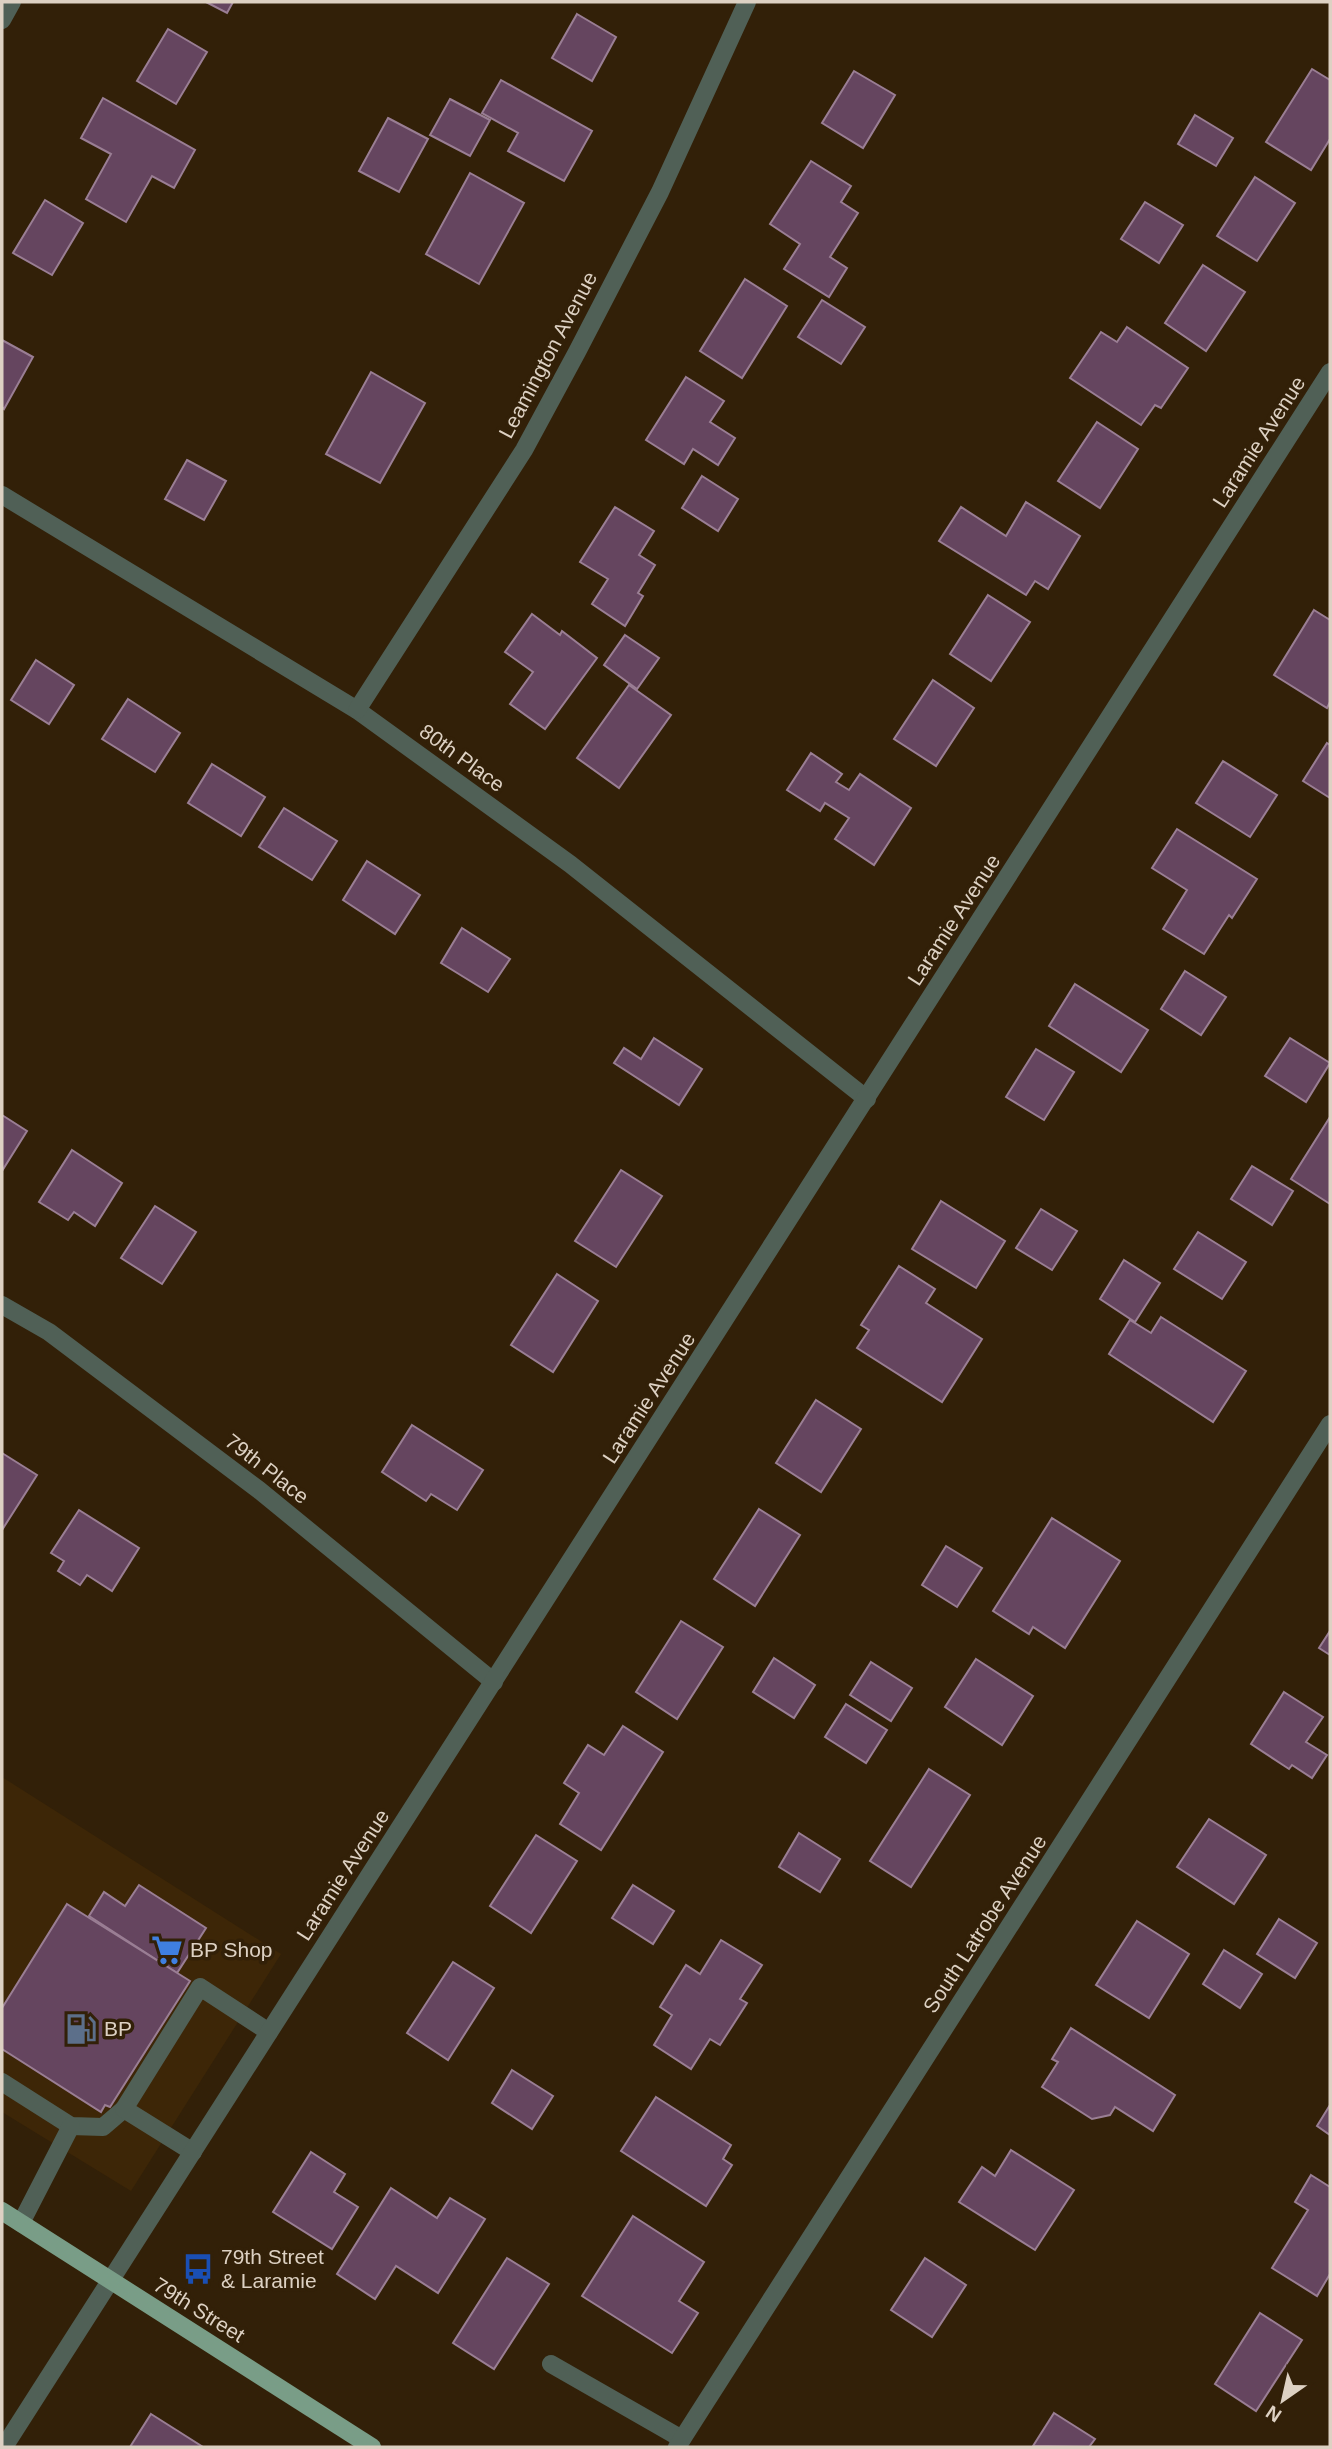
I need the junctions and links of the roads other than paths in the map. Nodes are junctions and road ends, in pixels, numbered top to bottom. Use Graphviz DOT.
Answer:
graph roads {
  1 [pos="12,2"];
  2 [pos="747,2"];
  3 [pos="2,20"];
  4 [pos="1330,372"];
  5 [pos="2,495"];
  6 [pos="356,710"];
  7 [pos="867,1099"];
  8 [pos="2,1305"];
  9 [pos="1330,1424"];
  10 [pos="494,1682"];
  11 [pos="269,2032"];
  12 [pos="2,2082"];
  13 [pos="124,2109"];
  14 [pos="71,2126"];
  15 [pos="193,2152"];
  16 [pos="2,2211"];
  17 [pos="21,2223"];
  18 [pos="111,2281"];
  19 [pos="551,2364"];
  20 [pos="680,2443"];
  21 [pos="4,2447"];
  22 [pos="372,2447"];
  1 -- 3 [label="street"];
  2 -- 6 [label="street, Leamington Avenue"];
  4 -- 7 [label="street, Laramie Avenue"];
  5 -- 6 [label="street, 80th Place"];
  6 -- 7 [label="street, 80th Place"];
  7 -- 10 [label="street, Laramie Avenue"];
  8 -- 10 [label="street, 79th Place"];
  9 -- 20 [label="street, South Latrobe Avenue"];
  10 -- 11 [label="street, Laramie Avenue"];
  11 -- 13 [label="street"];
  11 -- 15 [label="street, Laramie Avenue"];
  12 -- 14 [label="street"];
  13 -- 14 [label="street"];
  13 -- 15 [label="street"];
  14 -- 17 [label="street"];
  15 -- 18 [label="street, Laramie Avenue"];
  16 -- 17 [label="main road, 79th Street"];
  17 -- 18 [label="main road, 79th Street"];
  18 -- 21 [label="street, Laramie Avenue"];
  18 -- 22 [label="main road, 79th Street"];
  19 -- 20 [label="street"];
}
